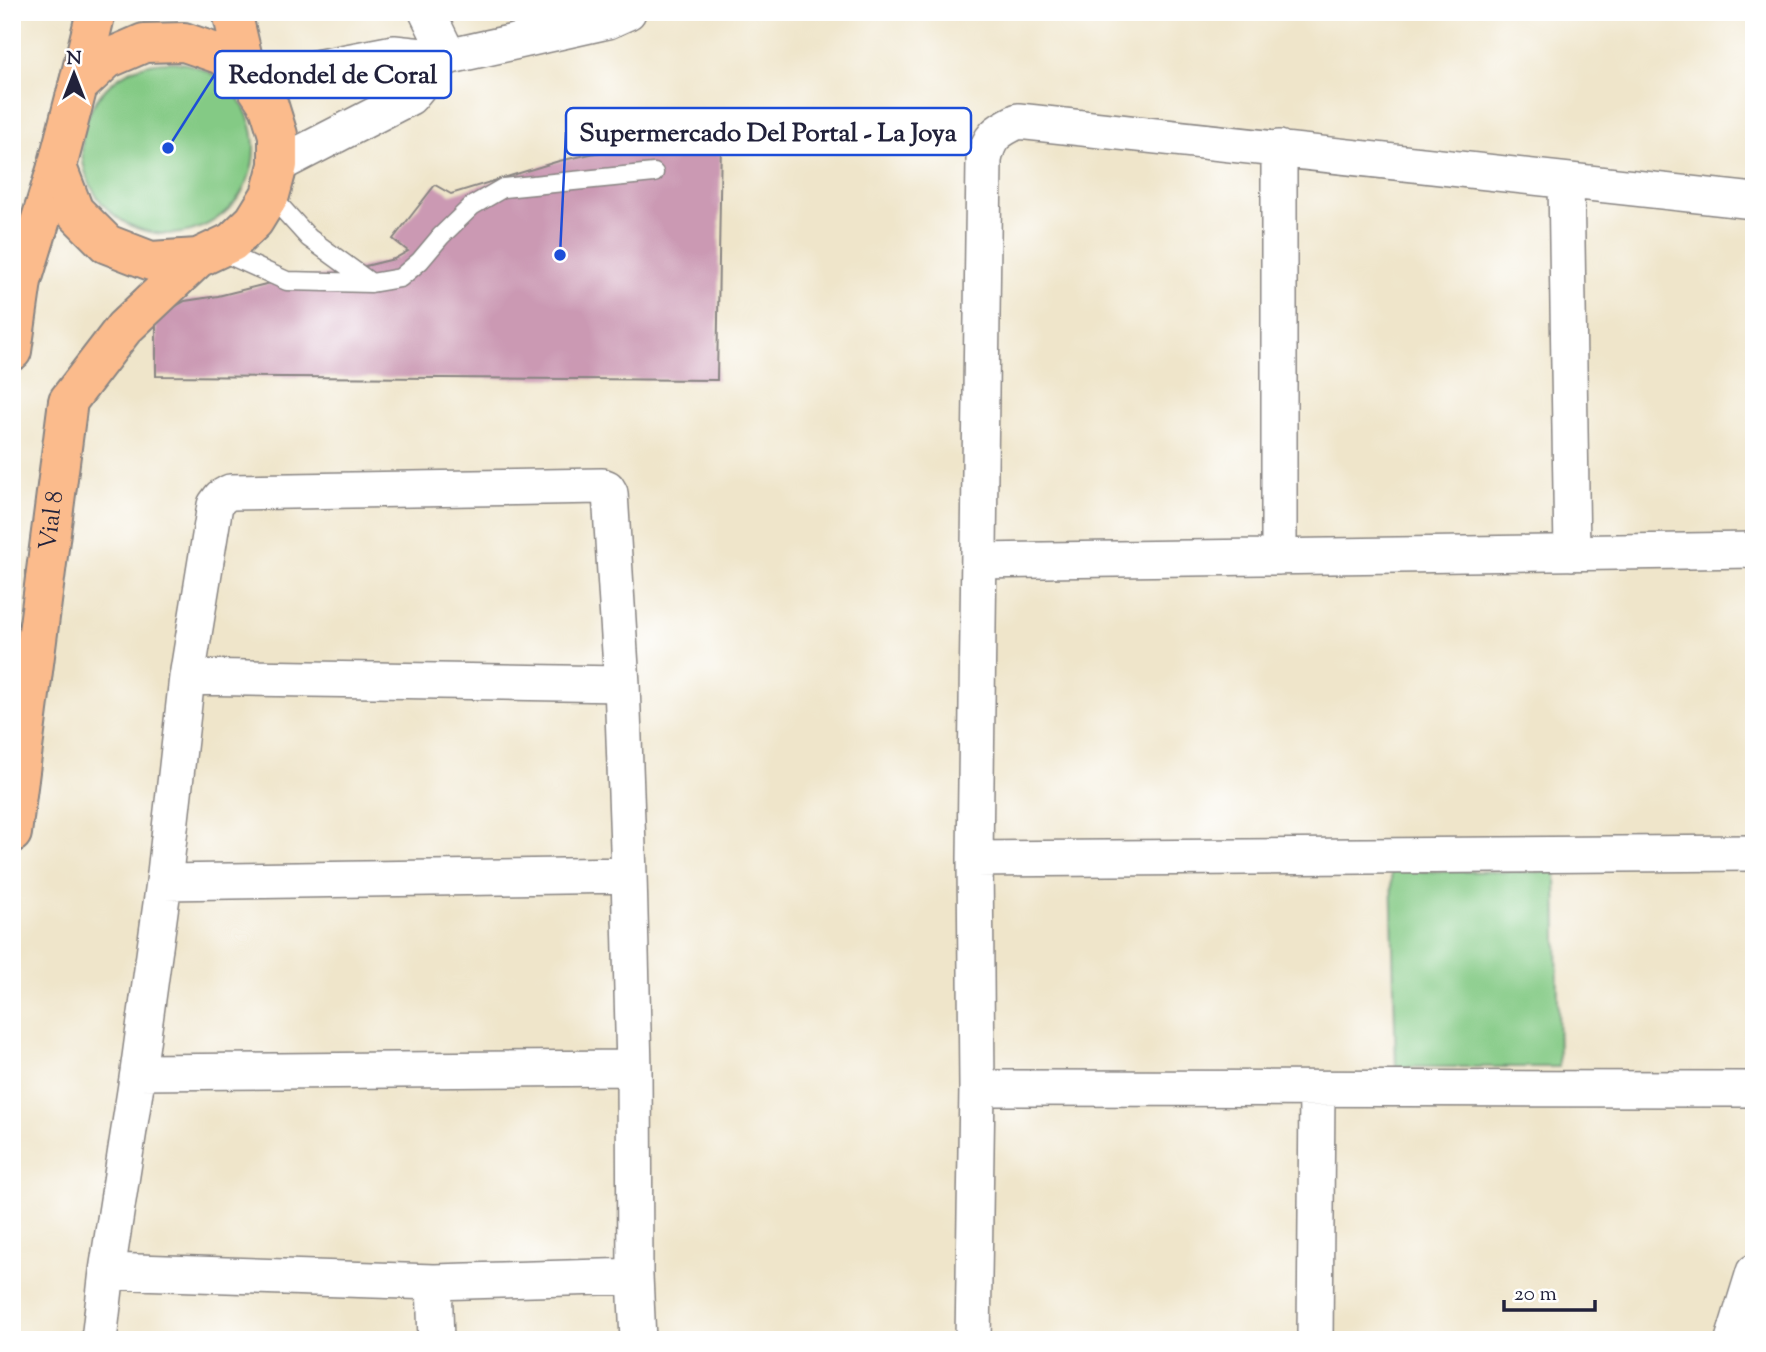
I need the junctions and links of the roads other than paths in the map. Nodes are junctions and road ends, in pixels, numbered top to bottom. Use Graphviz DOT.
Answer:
graph roads {
  1 [pos="96,12"];
  2 [pos="232,12"];
  3 [pos="427,12"];
  4 [pos="628,12"];
  5 [pos="445,57"];
  6 [pos="250,76"];
  7 [pos="78,86"];
  8 [pos="1279,148"];
  9 [pos="57,167"];
  10 [pos="654,173"];
  11 [pos="274,180"];
  12 [pos="1566,181"];
  13 [pos="1754,201"];
  14 [pos="207,254"];
  15 [pos="370,284"];
  16 [pos="12,351"];
  17 [pos="1754,550"];
  18 [pos="1572,553"];
  19 [pos="1279,557"];
  20 [pos="979,562"];
  21 [pos="187,677"];
  22 [pos="622,684"];
  23 [pos="12,833"];
  24 [pos="1754,853"];
  25 [pos="975,859"];
  26 [pos="629,875"];
  27 [pos="164,882"];
  28 [pos="634,1068"];
  29 [pos="138,1072"];
  30 [pos="977,1088"];
  31 [pos="1317,1089"];
  32 [pos="1754,1089"];
  33 [pos="107,1271"];
  34 [pos="1754,1272"];
  35 [pos="635,1276"];
  36 [pos="434,1282"];
  37 [pos="99,1340"];
  38 [pos="436,1340"];
  39 [pos="638,1340"];
  40 [pos="972,1340"];
  41 [pos="1315,1340"];
  42 [pos="1733,1340"];
  1 -- 7 [label="main road"];
  2 -- 6 [label="main road"];
  3 -- 5 [label="street"];
  4 -- 5 [label="street"];
  5 -- 6 [label="street"];
  5 -- 11 [label="street"];
  6 -- 7 [label="main road"];
  6 -- 11 [label="main road"];
  7 -- 9 [label="main road"];
  8 -- 12 [label="street"];
  8 -- 19 [label="street"];
  8 -- 20 [label="street"];
  9 -- 14 [label="main road"];
  9 -- 16 [label="main road"];
  10 -- 15 [label="lane"];
  11 -- 14 [label="main road"];
  11 -- 15 [label="lane"];
  12 -- 13 [label="street"];
  12 -- 18 [label="street"];
  14 -- 15 [label="lane"];
  14 -- 23 [label="main road, Vial 8"];
  17 -- 18 [label="street"];
  18 -- 19 [label="street"];
  19 -- 20 [label="street"];
  20 -- 25 [label="street"];
  21 -- 22 [label="street"];
  21 -- 22 [label="street"];
  21 -- 27 [label="street"];
  22 -- 26 [label="street"];
  24 -- 25 [label="street"];
  25 -- 30 [label="street"];
  26 -- 27 [label="street"];
  26 -- 28 [label="street"];
  27 -- 29 [label="street"];
  28 -- 29 [label="street"];
  28 -- 35 [label="street"];
  29 -- 33 [label="street"];
  30 -- 31 [label="street"];
  30 -- 40 [label="street"];
  31 -- 32 [label="street"];
  31 -- 41 [label="street"];
  33 -- 36 [label="street"];
  33 -- 37 [label="street"];
  34 -- 42 [label="street"];
  35 -- 36 [label="street"];
  35 -- 39 [label="street"];
  36 -- 38 [label="street"];
}
